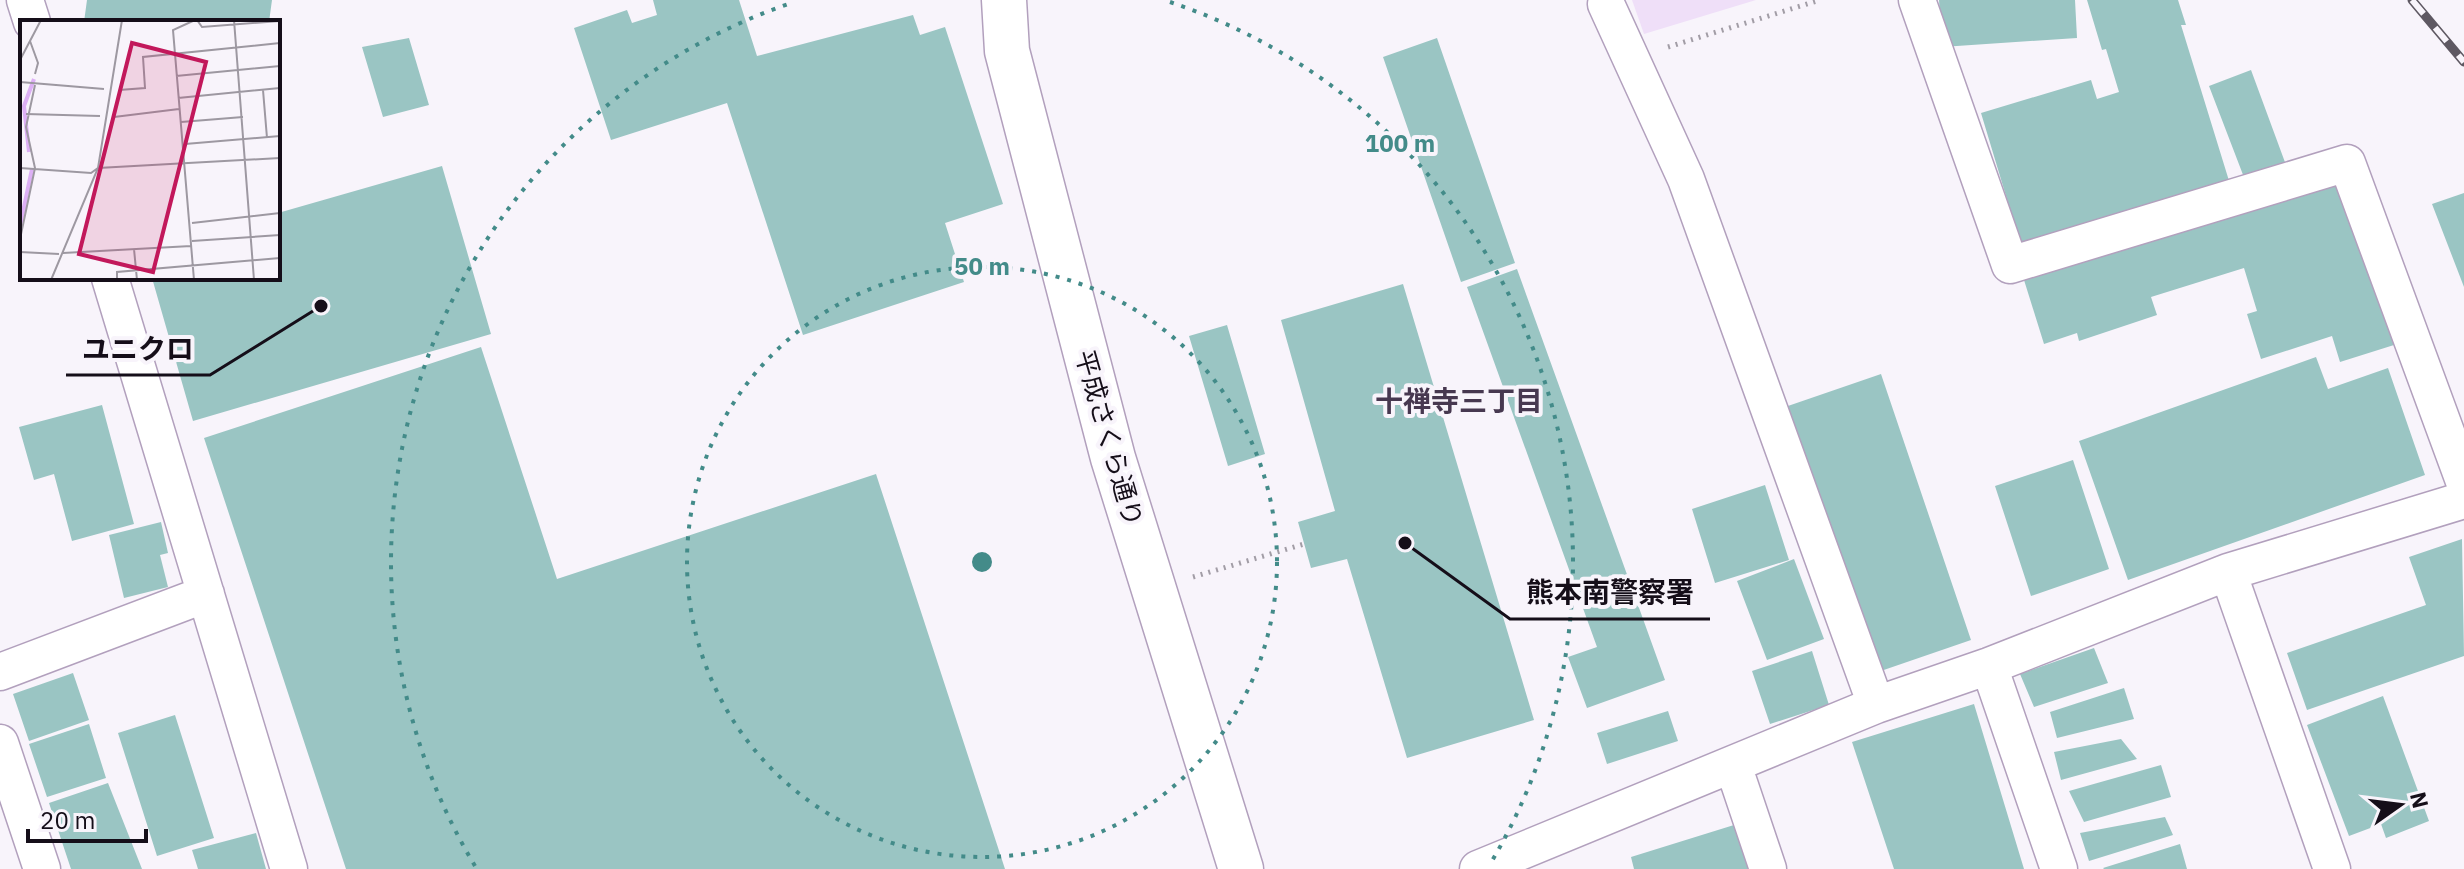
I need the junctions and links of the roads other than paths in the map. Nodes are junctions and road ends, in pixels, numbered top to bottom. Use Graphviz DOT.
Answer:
graph roads {
  1 [pos="25,0"];
  2 [pos="1004,0"];
  3 [pos="1917,0"];
  4 [pos="1606,4"];
  5 [pos="31,20"];
  6 [pos="111,280"];
  7 [pos="2464,481"];
  8 [pos="2464,500"];
  9 [pos="2228,572"];
  10 [pos="206,594"];
  11 [pos="1989,666"];
  12 [pos="0,672"];
  13 [pos="1876,705"];
  14 [pos="0,743"];
  15 [pos="1733,765"];
  16 [pos="1493,866"];
  17 [pos="42,869"];
  18 [pos="289,869"];
  19 [pos="1241,869"];
  20 [pos="1768,869"];
  21 [pos="2059,869"];
  22 [pos="2332,869"];
  1 -- 5 [label="street"];
  2 -- 19 [label="street, 平成さくら通り"];
  3 -- 7 [label="street"];
  4 -- 13 [label="street"];
  6 -- 10 [label="street"];
  8 -- 9 [label="street"];
  9 -- 11 [label="street"];
  9 -- 22 [label="street"];
  10 -- 12 [label="street"];
  10 -- 18 [label="street"];
  11 -- 13 [label="street"];
  11 -- 21 [label="street"];
  13 -- 15 [label="street"];
  14 -- 17 [label="street"];
  15 -- 16 [label="street"];
  15 -- 20 [label="street"];
}
